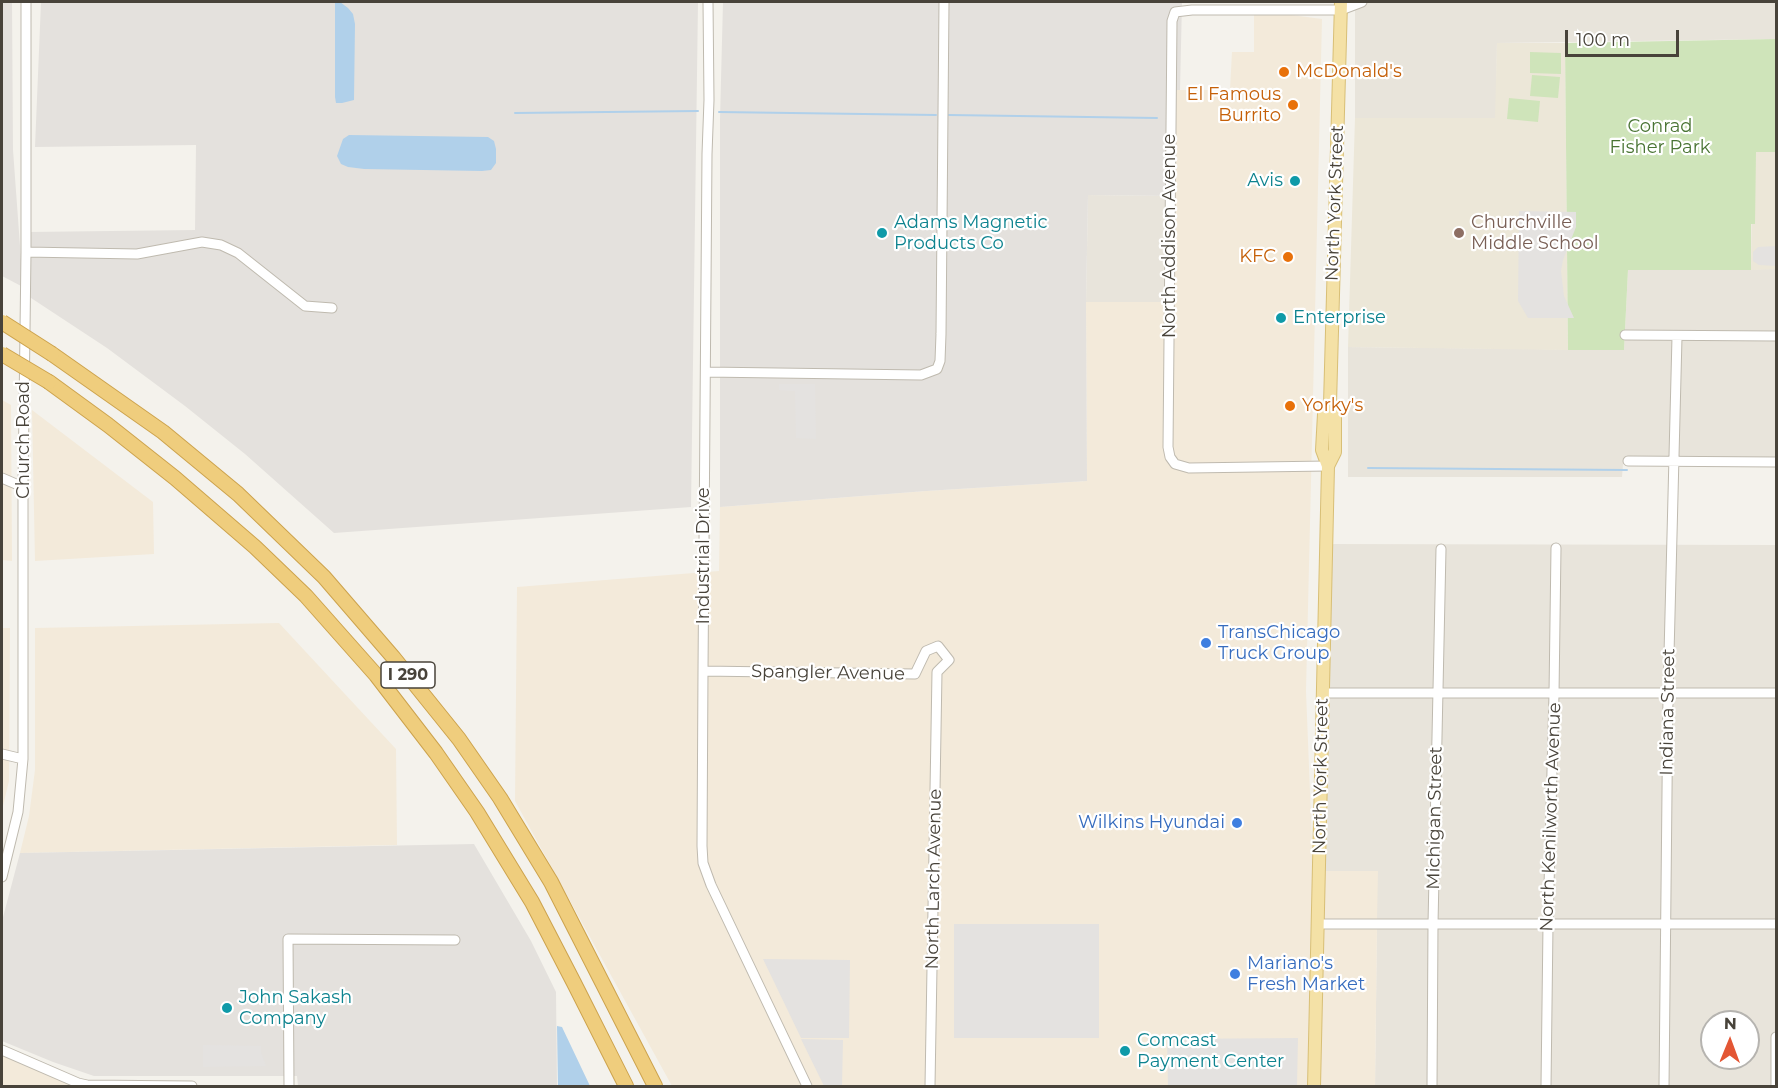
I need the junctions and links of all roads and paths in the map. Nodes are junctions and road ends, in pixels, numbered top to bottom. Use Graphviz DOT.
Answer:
graph roads {
  1 [pos="26,2"];
  2 [pos="708,2"];
  3 [pos="944,2"];
  4 [pos="1362,2"];
  5 [pos="1341,6"];
  6 [pos="26,252"];
  7 [pos="332,308"];
  8 [pos="2,322"];
  9 [pos="1625,335"];
  10 [pos="1776,336"];
  11 [pos="1677,337"];
  12 [pos="2,354"];
  13 [pos="706,372"];
  14 [pos="1629,461"];
  15 [pos="1674,462"];
  16 [pos="1776,462"];
  17 [pos="1328,466"];
  18 [pos="2,478"];
  19 [pos="23,487"];
  20 [pos="1556,548"];
  21 [pos="1441,549"];
  22 [pos="703,671"];
  23 [pos="937,672"];
  24 [pos="1323,693"];
  25 [pos="1438,693"];
  26 [pos="1776,693"];
  27 [pos="1554,694"];
  28 [pos="1668,694"];
  29 [pos="2,754"];
  30 [pos="23,759"];
  31 [pos="2,877"];
  32 [pos="1318,924"];
  33 [pos="1433,924"];
  34 [pos="1666,924"];
  35 [pos="1776,924"];
  36 [pos="1548,925"];
  37 [pos="455,940"];
  38 [pos="1776,1037"];
  39 [pos="2,1050"];
  40 [pos="192,1086"];
  41 [pos="289,1086"];
  42 [pos="626,1086"];
  43 [pos="655,1086"];
  44 [pos="807,1086"];
  45 [pos="930,1086"];
  46 [pos="1314,1086"];
  47 [pos="1432,1086"];
  48 [pos="1546,1086"];
  49 [pos="1664,1086"];
  50 [pos="1776,1086"];
  1 -- 6 [label="street, Church Road"];
  2 -- 13 [label="street, Industrial Drive"];
  3 -- 13 [label="street"];
  4 -- 5 [label="street"];
  5 -- 17 [label="main road, North York Street"];
  5 -- 17 [label="street, North Addison Avenue"];
  6 -- 7 [label="street"];
  6 -- 19 [label="street, Church Road"];
  8 -- 43 [label="highway, I 290, bridge"];
  9 -- 11 [label="street"];
  10 -- 11 [label="street"];
  11 -- 15 [label="street, Indiana Street"];
  12 -- 42 [label="highway, I 290, bridge"];
  13 -- 22 [label="street, Industrial Drive"];
  14 -- 15 [label="street"];
  15 -- 16 [label="street"];
  15 -- 28 [label="street, Indiana Street"];
  17 -- 24 [label="main road, North York Street"];
  18 -- 19 [label="street"];
  19 -- 30 [label="street, Church Road"];
  20 -- 27 [label="street, North Kenilworth Avenue"];
  21 -- 25 [label="street, Michigan Street"];
  22 -- 23 [label="street, Spangler Avenue"];
  22 -- 44 [label="street, Industrial Drive"];
  23 -- 45 [label="street, North Larch Avenue"];
  24 -- 25 [label="street"];
  24 -- 32 [label="main road, North York Street"];
  25 -- 27 [label="street"];
  25 -- 33 [label="street, Michigan Street"];
  26 -- 28 [label="street"];
  27 -- 28 [label="street"];
  27 -- 36 [label="street, North Kenilworth Avenue"];
  28 -- 34 [label="street, Indiana Street"];
  29 -- 30 [label="street"];
  30 -- 31 [label="street, Church Road"];
  32 -- 33 [label="street"];
  32 -- 46 [label="main road, North York Street"];
  33 -- 36 [label="street"];
  33 -- 47 [label="street, Michigan Street"];
  34 -- 35 [label="street"];
  34 -- 36 [label="street"];
  34 -- 49 [label="street, Indiana Street"];
  36 -- 48 [label="street, North Kenilworth Avenue"];
  37 -- 41 [label="street"];
  38 -- 50 [label="street"];
  39 -- 40 [label="street"];
}
